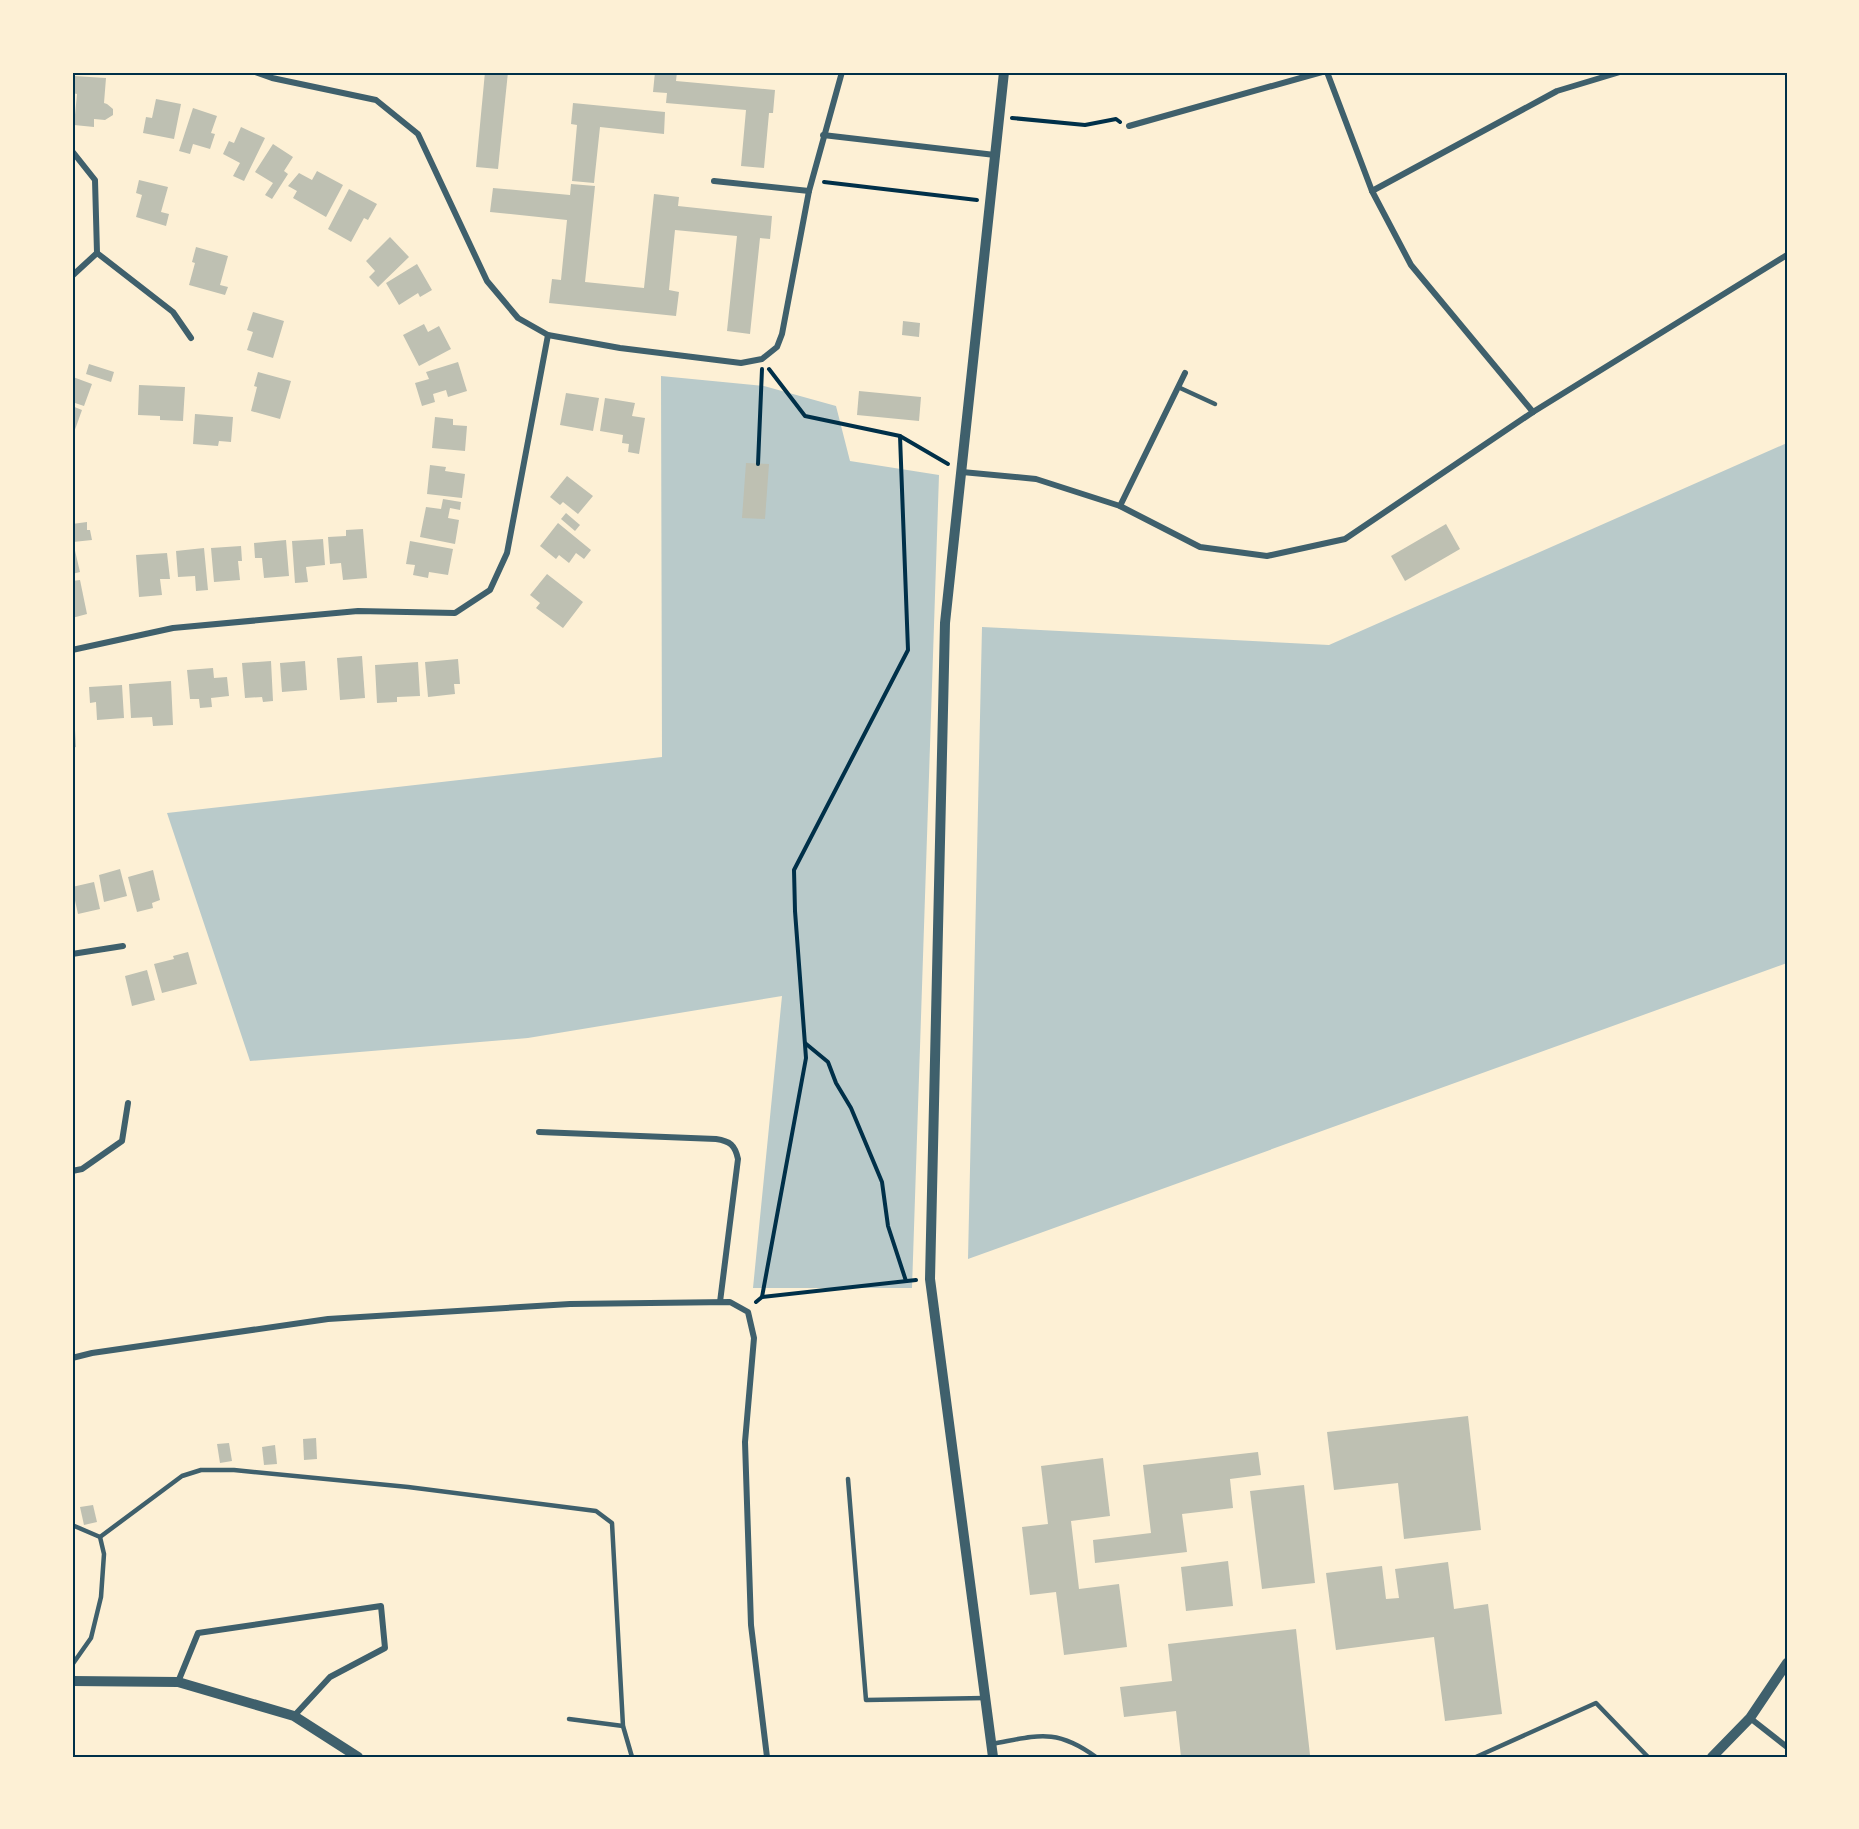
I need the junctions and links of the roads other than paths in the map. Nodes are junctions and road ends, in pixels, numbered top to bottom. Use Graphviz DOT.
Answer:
graph roads {
  1 [pos="255,72"];
  2 [pos="842,72"];
  3 [pos="1004,72"];
  4 [pos="1322,72"];
  5 [pos="1327,72"];
  6 [pos="1620,72"];
  7 [pos="1129,126"];
  8 [pos="823,135"];
  9 [pos="72,151"];
  10 [pos="995,155"];
  11 [pos="714,181"];
  12 [pos="809,190"];
  13 [pos="1372,191"];
  14 [pos="97,253"];
  15 [pos="1787,255"];
  16 [pos="72,276"];
  17 [pos="548,335"];
  18 [pos="191,338"];
  19 [pos="1185,373"];
  20 [pos="1178,387"];
  21 [pos="1215,404"];
  22 [pos="1533,412"];
  23 [pos="962,472"];
  24 [pos="1120,506"];
  25 [pos="72,650"];
  26 [pos="123,946"];
  27 [pos="72,954"];
  28 [pos="128,1103"];
  29 [pos="539,1132"];
  30 [pos="72,1171"];
  31 [pos="720,1302"];
  32 [pos="72,1358"];
  33 [pos="848,1479"];
  34 [pos="72,1525"];
  35 [pos="100,1537"];
  36 [pos="1787,1663"];
  37 [pos="72,1665"];
  38 [pos="72,1681"];
  39 [pos="178,1682"];
  40 [pos="985,1698"];
  41 [pos="294,1716"];
  42 [pos="1750,1718"];
  43 [pos="568,1719"];
  44 [pos="623,1726"];
  45 [pos="991,1744"];
  46 [pos="1787,1747"];
  47 [pos="358,1757"];
  48 [pos="632,1757"];
  49 [pos="767,1757"];
  50 [pos="993,1757"];
  51 [pos="1096,1757"];
  52 [pos="1476,1757"];
  53 [pos="1648,1757"];
  54 [pos="1712,1757"];
  1 -- 17 [label="street"];
  2 -- 8 [label="street"];
  3 -- 10 [label="street"];
  4 -- 7 [label="street"];
  5 -- 13 [label="street"];
  6 -- 13 [label="street"];
  8 -- 10 [label="street"];
  8 -- 12 [label="street"];
  9 -- 14 [label="street"];
  10 -- 23 [label="street"];
  11 -- 12 [label="street"];
  12 -- 17 [label="street"];
  13 -- 22 [label="street"];
  14 -- 16 [label="street"];
  14 -- 18 [label="street"];
  15 -- 22 [label="street"];
  17 -- 25 [label="street"];
  19 -- 20 [label="street"];
  20 -- 21 [label="lane"];
  20 -- 24 [label="street"];
  22 -- 24 [label="street"];
  23 -- 24 [label="street"];
  23 -- 40 [label="street"];
  26 -- 27 [label="street"];
  28 -- 30 [label="street"];
  29 -- 31 [label="street"];
  31 -- 32 [label="street"];
  31 -- 49 [label="street"];
  33 -- 40 [label="lane"];
  34 -- 35 [label="lane"];
  35 -- 37 [label="lane"];
  35 -- 44 [label="lane"];
  36 -- 42 [label="street"];
  38 -- 39 [label="street"];
  39 -- 41 [label="street"];
  39 -- 41 [label="street"];
  40 -- 45 [label="street"];
  41 -- 47 [label="street"];
  42 -- 46 [label="street"];
  42 -- 54 [label="street"];
  43 -- 44 [label="lane"];
  44 -- 48 [label="lane"];
  45 -- 50 [label="street"];
  45 -- 51 [label="lane"];
  52 -- 53 [label="lane"];
}
